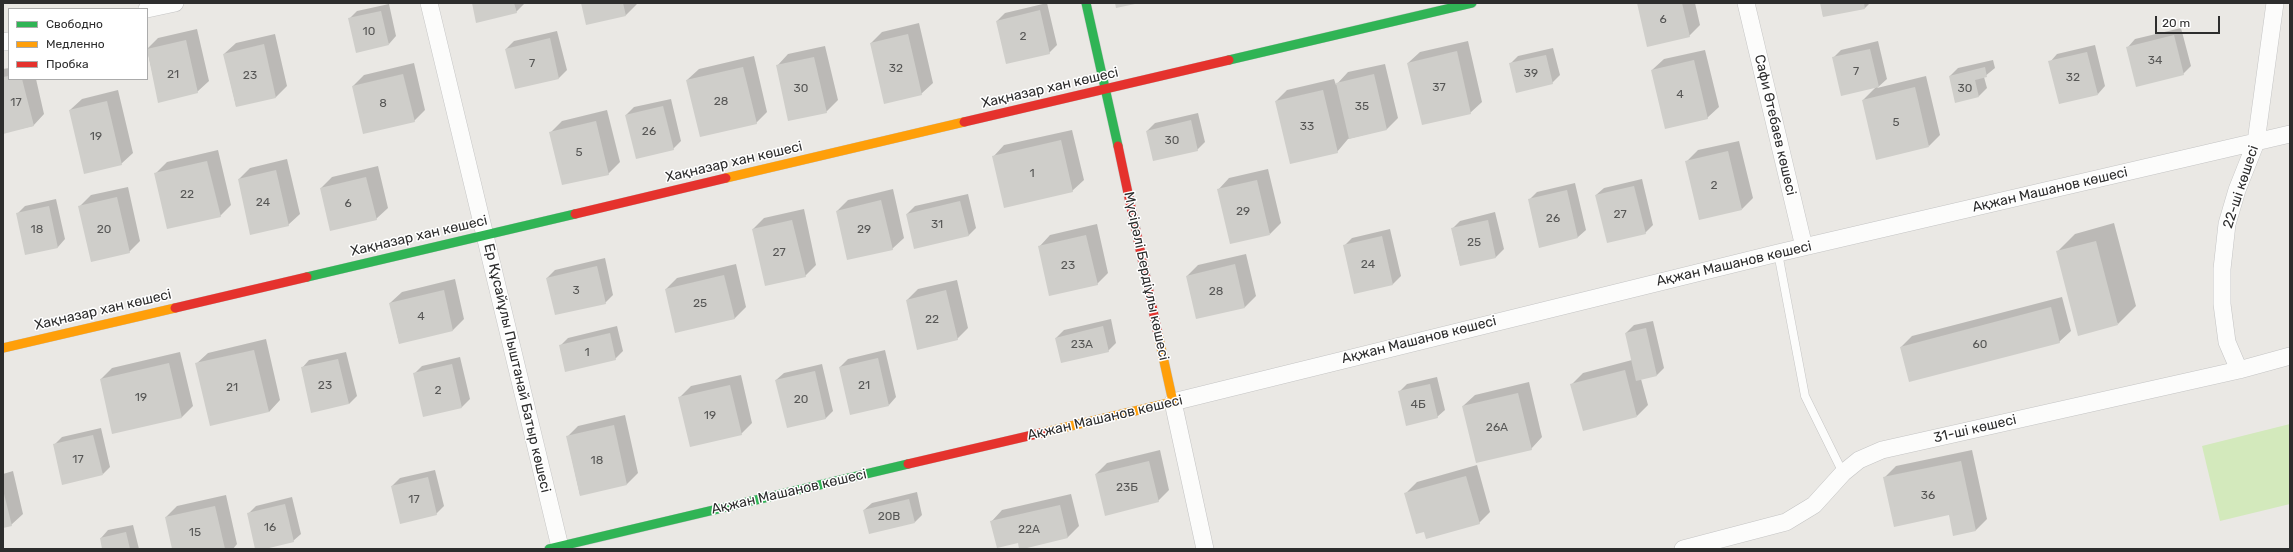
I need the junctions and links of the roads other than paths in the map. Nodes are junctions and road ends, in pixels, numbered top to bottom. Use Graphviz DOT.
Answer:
graph roads {
  1 [pos="175,3"];
  2 [pos="429,3"];
  3 [pos="1086,3"];
  4 [pos="1472,3"];
  5 [pos="1746,3"];
  6 [pos="2275,3"];
  7 [pos="148,9"];
  8 [pos="1106,89"];
  9 [pos="2290,134"];
  10 [pos="2256,142"];
  11 [pos="485,234"];
  12 [pos="1804,247"];
  13 [pos="1778,253"];
  14 [pos="3,348"];
  15 [pos="2290,356"];
  16 [pos="2239,370"];
  17 [pos="1173,402"];
  18 [pos="1843,473"];
  19 [pos="554,548"];
  20 [pos="1206,549"];
  21 [pos="1683,549"];
  1 -- 7 [label="street"];
  2 -- 11 [label="street, Ер Құсайұлы Пыштанай Батыр көшесі"];
  3 -- 8 [label="street, Мүсірәлі Бердіұлы көшесі"];
  4 -- 8 [label="street, Хақназар хан көшесі"];
  5 -- 12 [label="street, Сафи Өтебаев көшесі"];
  6 -- 10 [label="street, 22-ші көшесі"];
  8 -- 11 [label="street, Хақназар хан көшесі"];
  8 -- 17 [label="street, Мүсірәлі Бердіұлы көшесі"];
  9 -- 10 [label="street, Ақжан Машанов көшесі"];
  10 -- 12 [label="street, Ақжан Машанов көшесі"];
  10 -- 16 [label="street, 22-ші көшесі"];
  11 -- 14 [label="street, Хақназар хан көшесі"];
  11 -- 19 [label="street, Ер Құсайұлы Пыштанай Батыр көшесі"];
  12 -- 13 [label="street, Ақжан Машанов көшесі"];
  13 -- 17 [label="street, Ақжан Машанов көшесі"];
  13 -- 18 [label="lane"];
  15 -- 16 [label="street, 31-ші көшесі"];
  16 -- 18 [label="street, 31-ші көшесі"];
  17 -- 19 [label="street, Ақжан Машанов көшесі"];
  17 -- 20 [label="street, Мүсірәлі Бердіұлы көшесі"];
  18 -- 21 [label="street, 31-ші көшесі"];
}
